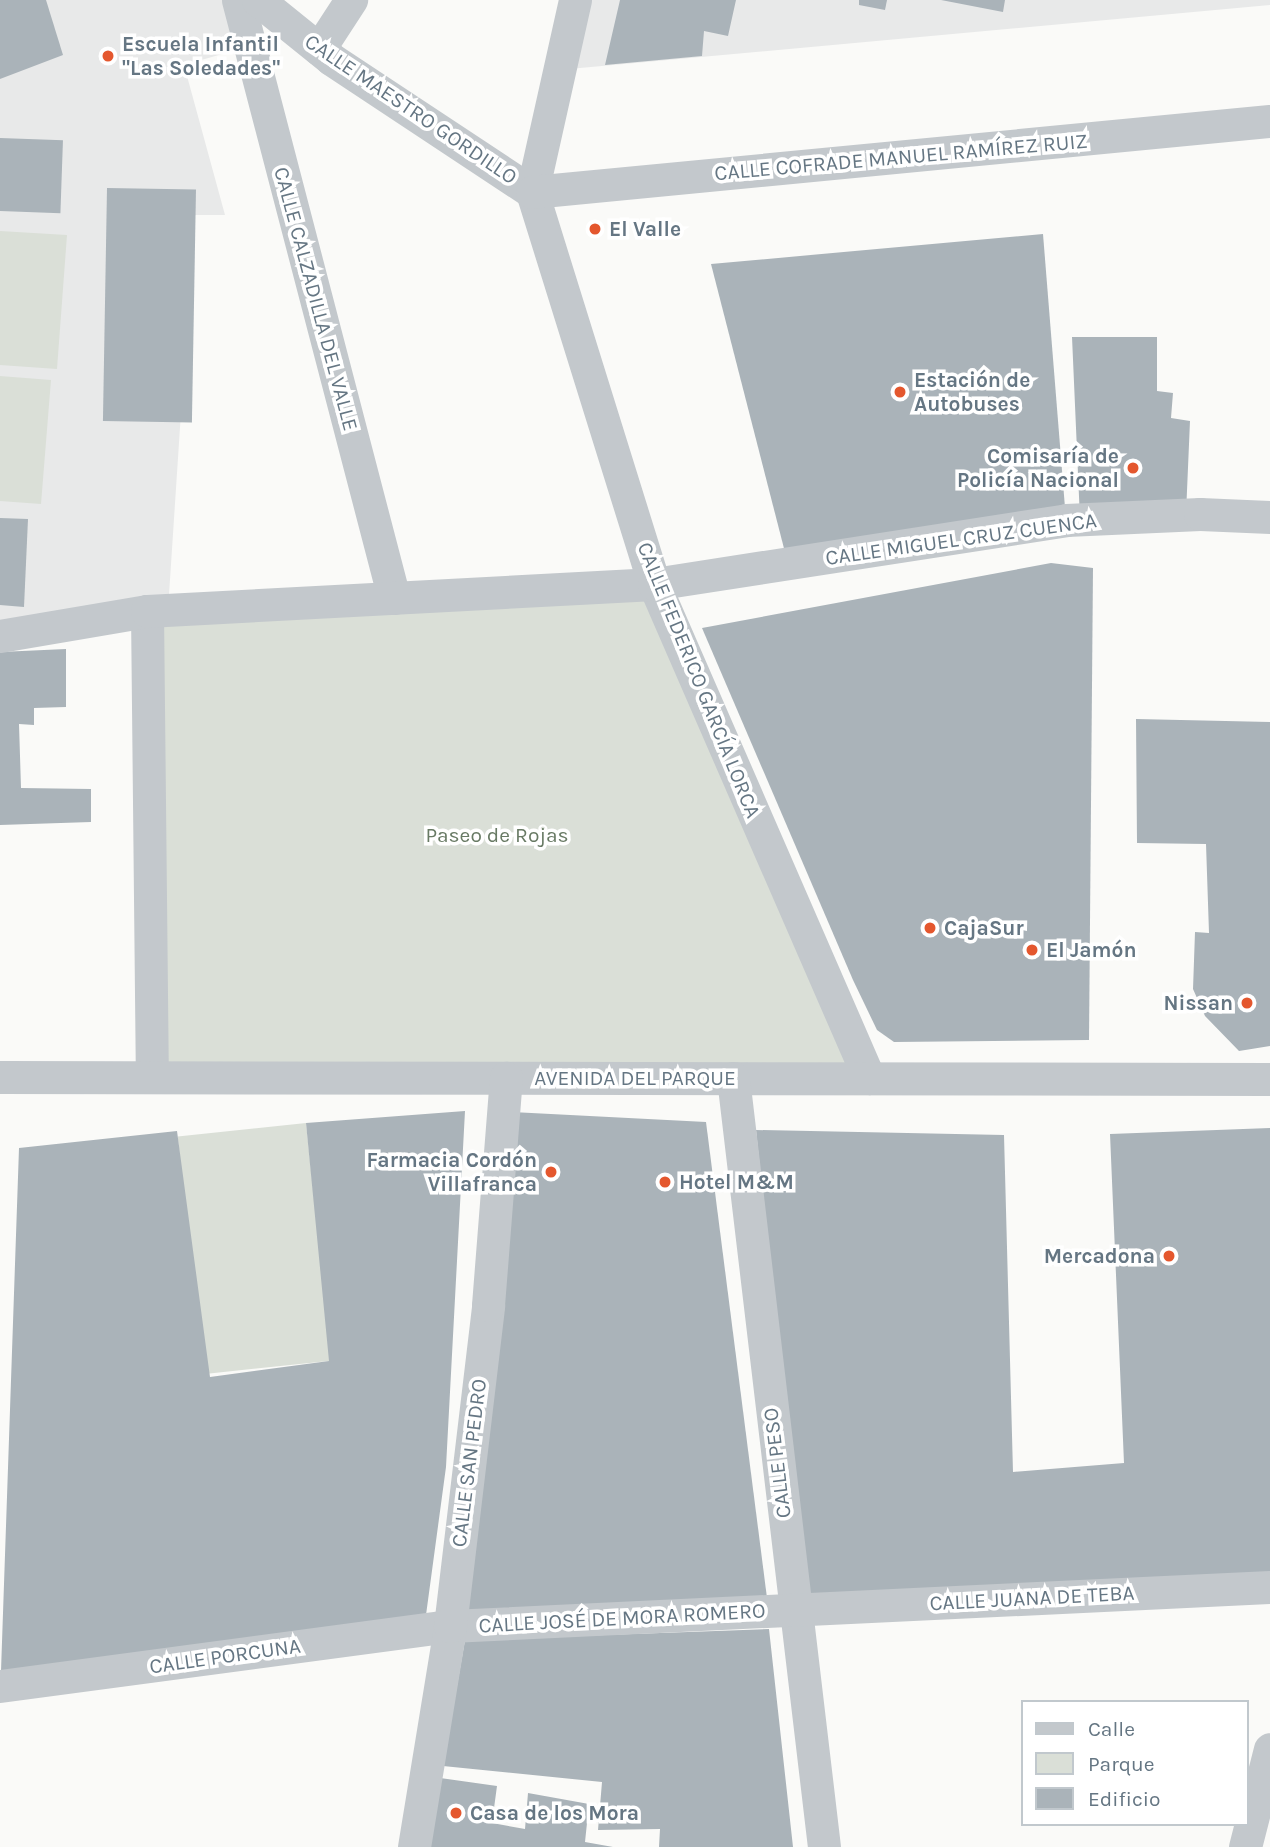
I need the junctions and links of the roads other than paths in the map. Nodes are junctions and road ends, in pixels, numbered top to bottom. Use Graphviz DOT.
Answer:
graph roads {
  1 [pos="238,0"];
  2 [pos="258,0"];
  3 [pos="351,0"];
  4 [pos="575,0"];
  5 [pos="318,49"];
  6 [pos="1270,121"];
  7 [pos="532,192"];
  8 [pos="1270,517"];
  9 [pos="654,584"];
  10 [pos="394,597"];
  11 [pos="147,611"];
  12 [pos="0,636"];
  13 [pos="0,1077"];
  14 [pos="152,1077"];
  15 [pos="506,1078"];
  16 [pos="733,1078"];
  17 [pos="869,1079"];
  18 [pos="1270,1079"];
  19 [pos="1270,1587"];
  20 [pos="794,1610"];
  21 [pos="450,1626"];
  22 [pos="0,1686"];
  23 [pos="1270,1749"];
  24 [pos="414,1847"];
  25 [pos="824,1847"];
  26 [pos="1245,1847"];
  1 -- 10 [label="street, CALLE CALZADILLA DEL VALLE"];
  2 -- 5 [label="street, CALLE MAESTRO GORDILLO"];
  3 -- 5 [label="street"];
  4 -- 7 [label="street"];
  5 -- 7 [label="street, CALLE MAESTRO GORDILLO"];
  6 -- 7 [label="street, CALLE COFRADE MANUEL RAMÍREZ RUIZ"];
  7 -- 9 [label="street, CALLE FEDERICO GARCÍA LORCA"];
  8 -- 9 [label="street, CALLE MIGUEL CRUZ CUENCA"];
  9 -- 10 [label="street"];
  9 -- 17 [label="street, CALLE FEDERICO GARCÍA LORCA"];
  10 -- 11 [label="street"];
  11 -- 12 [label="street"];
  11 -- 14 [label="street"];
  13 -- 14 [label="street, AVENIDA DEL PARQUE"];
  14 -- 15 [label="street, AVENIDA DEL PARQUE"];
  15 -- 16 [label="street, AVENIDA DEL PARQUE"];
  15 -- 21 [label="street, CALLE SAN PEDRO"];
  16 -- 17 [label="street, AVENIDA DEL PARQUE"];
  16 -- 20 [label="street, CALLE PESO"];
  17 -- 18 [label="street, AVENIDA DEL PARQUE"];
  19 -- 20 [label="street, CALLE JUANA DE TEBA"];
  20 -- 21 [label="street, CALLE JOSÉ DE MORA ROMERO"];
  20 -- 25 [label="street, CALLE PESO"];
  21 -- 22 [label="street, CALLE PORCUNA"];
  21 -- 24 [label="street, CALLE SAN PEDRO"];
  23 -- 26 [label="street"];
}
